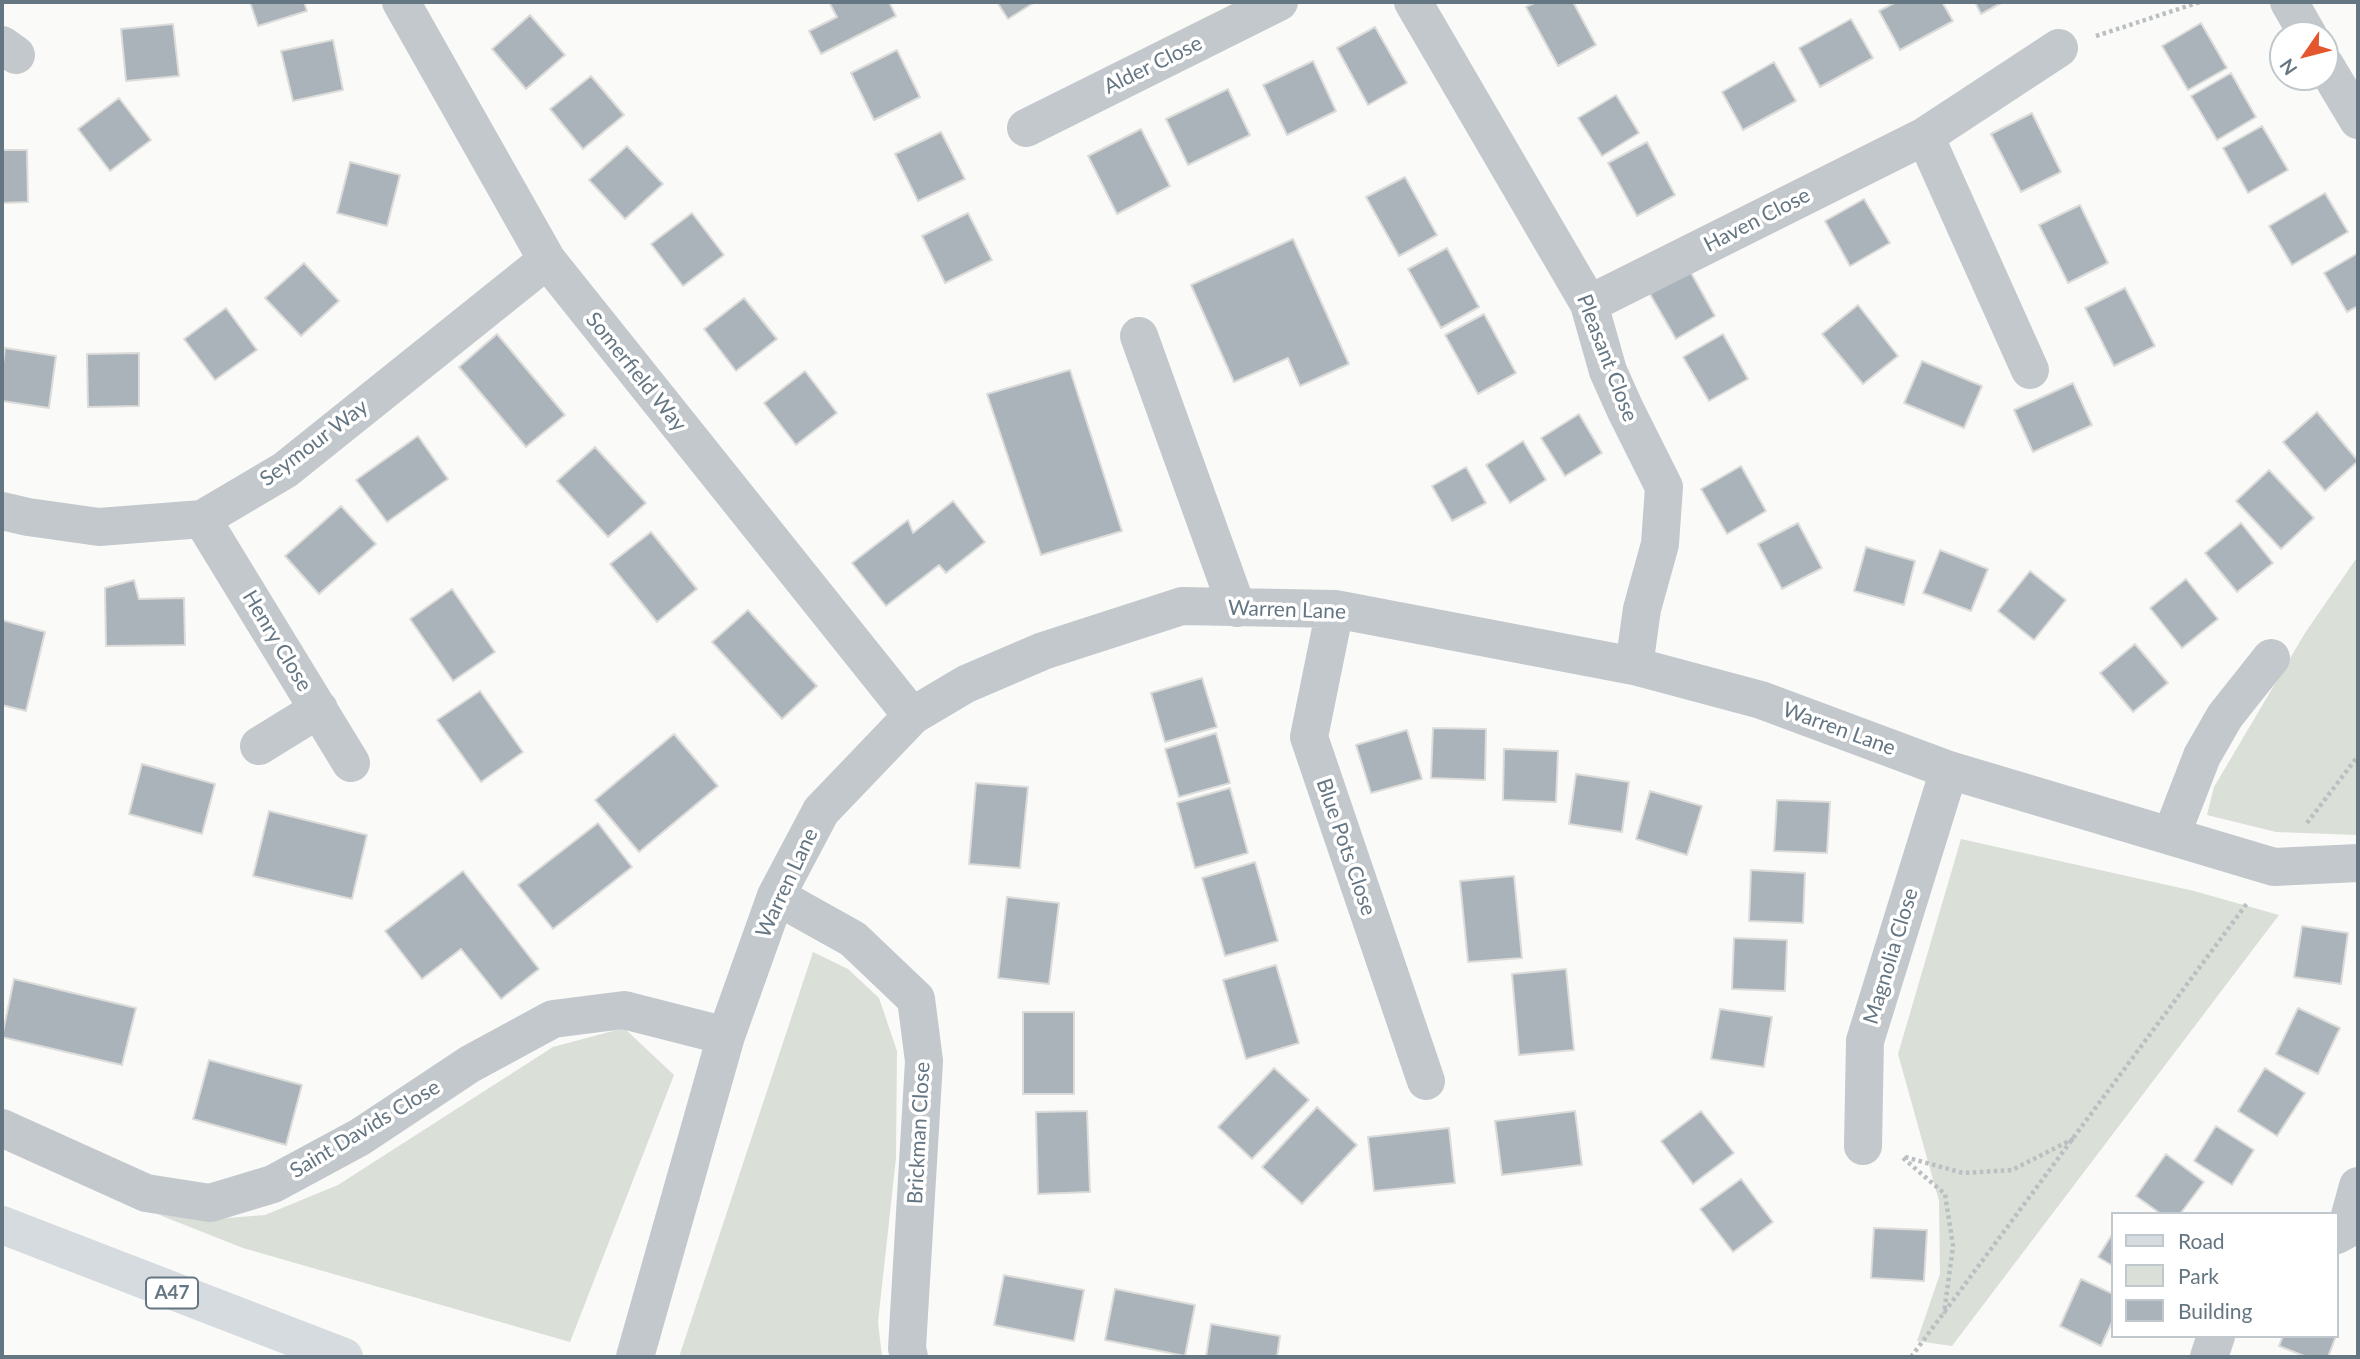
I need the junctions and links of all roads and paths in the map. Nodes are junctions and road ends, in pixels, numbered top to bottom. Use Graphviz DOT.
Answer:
graph roads {
  1 [pos="401,2"];
  2 [pos="1279,2"];
  3 [pos="1413,2"];
  4 [pos="2200,2"];
  5 [pos="2289,2"];
  6 [pos="2300,21"];
  7 [pos="2059,48"];
  8 [pos="2339,88"];
  9 [pos="2358,120"];
  10 [pos="1026,128"];
  11 [pos="1925,136"];
  12 [pos="547,260"];
  13 [pos="1589,304"];
  14 [pos="1139,336"];
  15 [pos="2030,370"];
  16 [pos="2,511"];
  17 [pos="202,519"];
  18 [pos="1237,608"];
  19 [pos="1335,609"];
  20 [pos="2271,658"];
  21 [pos="1634,666"];
  22 [pos="319,709"];
  23 [pos="912,716"];
  24 [pos="259,746"];
  25 [pos="2358,756"];
  26 [pos="351,763"];
  27 [pos="1950,771"];
  28 [pos="2171,836"];
  29 [pos="2358,863"];
  30 [pos="2274,867"];
  31 [pos="776,896"];
  32 [pos="726,1037"];
  33 [pos="1426,1081"];
  34 [pos="2,1128"];
  35 [pos="2076,1137"];
  36 [pos="1863,1146"];
  37 [pos="2358,1186"];
  38 [pos="2,1225"];
  39 [pos="2347,1234"];
  40 [pos="1944,1315"];
  41 [pos="2215,1338"];
  42 [pos="344,1357"];
  43 [pos="635,1357"];
  44 [pos="909,1357"];
  45 [pos="1911,1357"];
  46 [pos="2209,1357"];
  1 -- 12 [label="street, Somerfield Way"];
  2 -- 10 [label="street, Alder Close"];
  3 -- 13 [label="street, Pleasant Close"];
  4 -- 7 [label="path"];
  5 -- 6 [label="street"];
  7 -- 11 [label="street, Haven Close"];
  8 -- 9 [label="street"];
  11 -- 13 [label="street, Haven Close"];
  11 -- 15 [label="street"];
  12 -- 17 [label="street, Seymour Way"];
  12 -- 23 [label="street, Somerfield Way"];
  13 -- 21 [label="street, Pleasant Close"];
  14 -- 18 [label="street"];
  16 -- 17 [label="street, Seymour Way"];
  17 -- 22 [label="street, Henry Close"];
  18 -- 19 [label="street, Warren Lane"];
  18 -- 23 [label="street, Warren Lane"];
  19 -- 21 [label="street, Warren Lane"];
  19 -- 33 [label="street, Blue Pots Close"];
  20 -- 28 [label="street"];
  21 -- 27 [label="street, Warren Lane"];
  22 -- 24 [label="street"];
  22 -- 26 [label="street, Henry Close"];
  23 -- 31 [label="street, Warren Lane"];
  25 -- 30 [label="path"];
  27 -- 28 [label="street, Warren Lane"];
  27 -- 36 [label="street, Magnolia Close"];
  28 -- 30 [label="street, Warren Lane"];
  29 -- 30 [label="street, Warren Lane"];
  30 -- 35 [label="path"];
  31 -- 32 [label="street, Warren Lane"];
  31 -- 44 [label="street, Brickman Close"];
  32 -- 34 [label="street, Saint Davids Close"];
  32 -- 43 [label="street, Warren Lane"];
  35 -- 40 [label="path"];
  35 -- 40 [label="path"];
  37 -- 39 [label="street"];
  38 -- 42 [label="main road, A47"];
  40 -- 45 [label="path"];
  41 -- 46 [label="street"];
}
